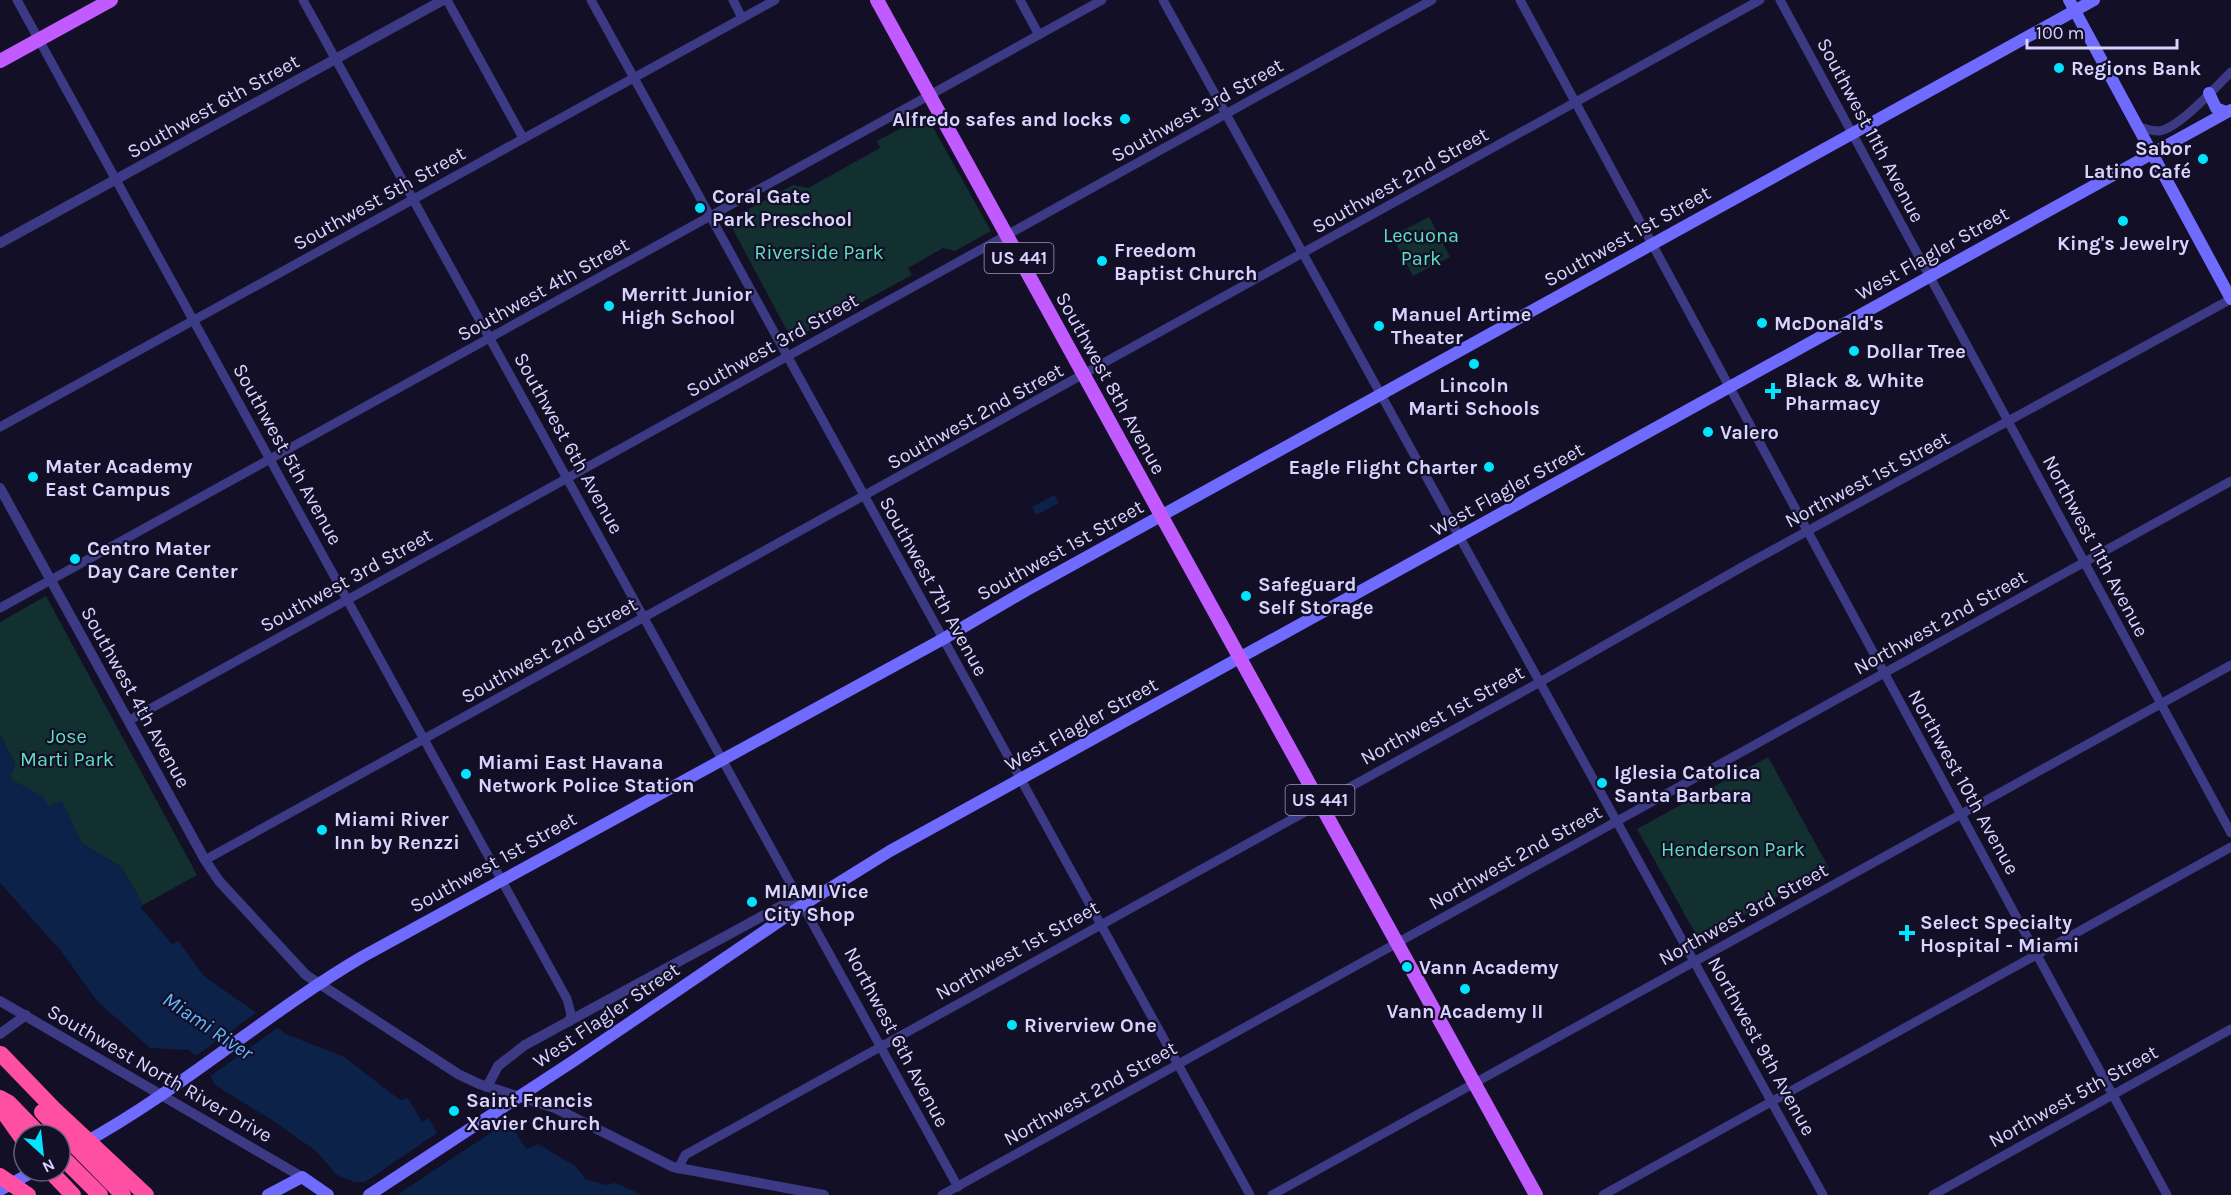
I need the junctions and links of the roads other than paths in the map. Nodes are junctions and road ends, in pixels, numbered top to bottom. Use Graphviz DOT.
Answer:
graph roads {
  1 [pos="17,0"];
  2 [pos="111,0"];
  3 [pos="303,0"];
  4 [pos="445,0"];
  5 [pos="591,0"];
  6 [pos="733,0"];
  7 [pos="774,0"];
  8 [pos="877,0"];
  9 [pos="1020,0"];
  10 [pos="1102,0"];
  11 [pos="1163,0"];
  12 [pos="1432,0"];
  13 [pos="1520,0"];
  14 [pos="1760,0"];
  15 [pos="1780,0"];
  16 [pos="2094,0"];
  17 [pos="2072,5"];
  18 [pos="742,18"];
  19 [pos="1039,35"];
  20 [pos="39,40"];
  21 [pos="336,59"];
  22 [pos="0,61"];
  23 [pos="2231,72"];
  24 [pos="633,78"];
  25 [pos="2209,93"];
  26 [pos="930,96"];
  27 [pos="1576,102"];
  28 [pos="2229,111"];
  29 [pos="1226,115"];
  30 [pos="2136,126"];
  31 [pos="1852,133"];
  32 [pos="523,138"];
  33 [pos="2151,154"];
  34 [pos="116,180"];
  35 [pos="413,199"];
  36 [pos="711,217"];
  37 [pos="1007,236"];
  38 [pos="0,243"];
  39 [pos="1653,244"];
  40 [pos="1303,254"];
  41 [pos="1930,276"];
  42 [pos="2231,299"];
  43 [pos="194,321"];
  44 [pos="491,339"];
  45 [pos="788,357"];
  46 [pos="1084,375"];
  47 [pos="1730,387"];
  48 [pos="1381,395"];
  49 [pos="2008,423"];
  50 [pos="0,427"];
  51 [pos="271,460"];
  52 [pos="568,478"];
  53 [pos="2231,482"];
  54 [pos="0,488"];
  55 [pos="864,497"];
  56 [pos="1162,515"];
  57 [pos="1808,532"];
  58 [pos="1460,537"];
  59 [pos="2084,562"];
  60 [pos="51,581"];
  61 [pos="348,600"];
  62 [pos="0,608"];
  63 [pos="645,618"];
  64 [pos="943,639"];
  65 [pos="1240,659"];
  66 [pos="2231,665"];
  67 [pos="1885,673"];
  68 [pos="1540,682"];
  69 [pos="2160,704"];
  70 [pos="128,721"];
  71 [pos="425,740"];
  72 [pos="722,759"];
  73 [pos="1021,779"];
  74 [pos="1320,802"];
  75 [pos="1961,814"];
  76 [pos="1618,821"];
  77 [pos="2231,833"];
  78 [pos="2231,846"];
  79 [pos="205,860"];
  80 [pos="502,879"];
  81 [pos="803,905"];
  82 [pos="1101,925"];
  83 [pos="1398,943"];
  84 [pos="2037,954"];
  85 [pos="1695,962"];
  86 [pos="0,1001"];
  87 [pos="26,1015"];
  88 [pos="569,1022"];
  89 [pos="2231,1029"];
  90 [pos="0,1034"];
  91 [pos="880,1047"];
  92 [pos="0,1053"];
  93 [pos="1178,1064"];
  94 [pos="1476,1083"];
  95 [pos="487,1087"];
  96 [pos="2113,1094"];
  97 [pos="0,1098"];
  98 [pos="1771,1101"];
  99 [pos="0,1107"];
  100 [pos="29,1123"];
  101 [pos="12,1124"];
  102 [pos="72,1149"];
  103 [pos="72,1168"];
  104 [pos="678,1169"];
  105 [pos="0,1176"];
  106 [pos="302,1177"];
  107 [pos="62,1183"];
  108 [pos="958,1187"];
  109 [pos="28,1195"];
  110 [pos="73,1195"];
  111 [pos="100,1195"];
  112 [pos="123,1195"];
  113 [pos="146,1195"];
  114 [pos="268,1195"];
  115 [pos="328,1195"];
  116 [pos="369,1195"];
  117 [pos="824,1195"];
  118 [pos="942,1195"];
  119 [pos="1250,1195"];
  120 [pos="1272,1195"];
  121 [pos="1536,1195"];
  122 [pos="1603,1195"];
  123 [pos="1823,1195"];
  124 [pos="1933,1195"];
  125 [pos="2167,1195"];
  1 -- 20 [label="street, Southwest 5th Avenue"];
  2 -- 20 [label="main road"];
  3 -- 21 [label="street, Southwest 6th Avenue"];
  4 -- 21 [label="street, Southwest 6th Street"];
  4 -- 32 [label="street"];
  5 -- 24 [label="street, Southwest 7th Avenue"];
  6 -- 18 [label="street"];
  7 -- 18 [label="street, Southwest 5th Street"];
  8 -- 26 [label="main road, Southwest 8th Avenue / US 441"];
  9 -- 19 [label="street"];
  10 -- 19 [label="street, Southwest 4th Street"];
  11 -- 29 [label="street, Northwest 9th Avenue"];
  12 -- 29 [label="street, Southwest 3rd Street"];
  13 -- 27 [label="street, Northwest 10th Avenue"];
  14 -- 27 [label="street, Southwest 2nd Street"];
  15 -- 31 [label="street, Southwest 11th Avenue"];
  16 -- 17 [label="main road, Southwest 1st Street"];
  17 -- 30 [label="main road"];
  17 -- 31 [label="main road, Southwest 1st Street"];
  18 -- 24 [label="street, Southwest 5th Street"];
  19 -- 26 [label="street, Southwest 4th Street"];
  20 -- 22 [label="main road"];
  20 -- 34 [label="street, Southwest 5th Avenue"];
  21 -- 34 [label="street, Southwest 6th Street"];
  21 -- 35 [label="street, Southwest 6th Avenue"];
  23 -- 25 [label="street"];
  24 -- 32 [label="street, Southwest 5th Street"];
  24 -- 36 [label="street, Southwest 7th Avenue"];
  25 -- 28 [label="main road"];
  25 -- 30 [label="street"];
  26 -- 36 [label="street, Southwest 4th Street"];
  26 -- 37 [label="main road, Southwest 8th Avenue / US 441"];
  27 -- 39 [label="street, Northwest 10th Avenue"];
  27 -- 40 [label="street, Southwest 2nd Street"];
  28 -- 33 [label="main road, West Flagler Street"];
  29 -- 37 [label="street, Southwest 3rd Street"];
  29 -- 40 [label="street, Northwest 9th Avenue"];
  30 -- 33 [label="main road"];
  31 -- 39 [label="main road, Southwest 1st Street"];
  31 -- 41 [label="street, Southwest 11th Avenue"];
  32 -- 35 [label="street, Southwest 5th Street"];
  33 -- 41 [label="main road, West Flagler Street"];
  33 -- 42 [label="main road"];
  34 -- 38 [label="street, Southwest 6th Street"];
  34 -- 43 [label="street, Southwest 5th Avenue"];
  35 -- 43 [label="street, Southwest 5th Street"];
  35 -- 44 [label="street, Southwest 6th Avenue"];
  36 -- 44 [label="street, Southwest 4th Street"];
  36 -- 45 [label="street, Southwest 7th Avenue"];
  37 -- 45 [label="street, Southwest 3rd Street"];
  37 -- 46 [label="main road, Southwest 8th Avenue / US 441"];
  39 -- 47 [label="street, Northwest 10th Avenue"];
  39 -- 48 [label="main road, Southwest 1st Street"];
  40 -- 46 [label="street, Southwest 2nd Street"];
  40 -- 48 [label="street, Northwest 9th Avenue"];
  41 -- 47 [label="main road, West Flagler Street"];
  41 -- 49 [label="street, Northwest 11th Avenue"];
  42 -- 49 [label="street, Northwest 1st Street"];
  43 -- 50 [label="street, Southwest 5th Street"];
  43 -- 51 [label="street, Southwest 5th Avenue"];
  44 -- 51 [label="street, Southwest 4th Street"];
  44 -- 52 [label="street, Southwest 6th Avenue"];
  45 -- 52 [label="street, Southwest 3rd Street"];
  45 -- 55 [label="street, Southwest 7th Avenue"];
  46 -- 55 [label="street, Southwest 2nd Street"];
  46 -- 56 [label="main road, Southwest 8th Avenue / US 441"];
  47 -- 57 [label="street, Northwest 10th Avenue"];
  47 -- 58 [label="main road, West Flagler Street"];
  48 -- 56 [label="main road, Southwest 1st Street"];
  48 -- 58 [label="street, Northwest 9th Avenue"];
  49 -- 57 [label="street, Northwest 1st Street"];
  49 -- 59 [label="street, Northwest 11th Avenue"];
  51 -- 60 [label="street, Southwest 4th Street"];
  51 -- 61 [label="street, Southwest 5th Avenue"];
  52 -- 61 [label="street, Southwest 3rd Street"];
  52 -- 63 [label="street, Southwest 6th Avenue"];
  53 -- 59 [label="street, Northwest 2nd Street"];
  54 -- 60 [label="street, Southwest 4th Avenue"];
  55 -- 63 [label="street, Southwest 2nd Street"];
  55 -- 64 [label="street, Southwest 7th Avenue"];
  56 -- 64 [label="main road, Southwest 1st Street"];
  56 -- 65 [label="main road, Southwest 8th Avenue / US 441"];
  57 -- 67 [label="street, Northwest 10th Avenue"];
  57 -- 68 [label="street, Northwest 1st Street"];
  58 -- 65 [label="main road, West Flagler Street"];
  58 -- 68 [label="street, Northwest 9th Avenue"];
  59 -- 67 [label="street, Northwest 2nd Street"];
  59 -- 69 [label="street, Northwest 11th Avenue"];
  60 -- 62 [label="street, Southwest 4th Street"];
  60 -- 70 [label="street, Southwest 4th Avenue"];
  61 -- 70 [label="street, Southwest 3rd Street"];
  61 -- 71 [label="street, Southwest 5th Avenue"];
  63 -- 71 [label="street, Southwest 2nd Street"];
  63 -- 72 [label="street, Southwest 6th Avenue"];
  64 -- 72 [label="main road, Southwest 1st Street"];
  64 -- 73 [label="street, Southwest 7th Avenue"];
  65 -- 73 [label="main road, West Flagler Street"];
  65 -- 74 [label="main road, US 441"];
  66 -- 69 [label="street, Northwest 3rd Street"];
  67 -- 75 [label="street, Northwest 10th Avenue"];
  67 -- 76 [label="street, Northwest 2nd Street"];
  68 -- 74 [label="street, Northwest 1st Street"];
  68 -- 76 [label="street, Northwest 9th Avenue"];
  69 -- 75 [label="street, Northwest 3rd Street"];
  69 -- 77 [label="street, Northwest 11th Avenue"];
  70 -- 79 [label="street, Southwest 4th Avenue"];
  71 -- 79 [label="street, Southwest 2nd Street"];
  71 -- 80 [label="street, Southwest 5th Avenue"];
  72 -- 80 [label="main road, Southwest 1st Street"];
  72 -- 81 [label="street, Southwest 6th Avenue"];
  73 -- 81 [label="main road, West Flagler Street"];
  73 -- 82 [label="street, Southwest 7th Avenue"];
  74 -- 82 [label="street, Northwest 1st Street"];
  74 -- 83 [label="main road, US 441"];
  75 -- 84 [label="street, Northwest 10th Avenue"];
  75 -- 85 [label="street, Northwest 3rd Street"];
  76 -- 83 [label="street, Northwest 2nd Street"];
  76 -- 85 [label="street, Northwest 9th Avenue"];
  78 -- 84 [label="street"];
  79 -- 95 [label="street, Southwest 4th Avenue"];
  80 -- 88 [label="street, Southwest 5th Avenue"];
  80 -- 102 [label="main road, Southwest 1st Street"];
  81 -- 88 [label="street, West Flagler Street"];
  81 -- 91 [label="street, Northwest 6th Avenue"];
  81 -- 116 [label="main road, West Flagler Street"];
  82 -- 91 [label="street, Northwest 1st Street"];
  82 -- 93 [label="street, Southwest 7th Avenue"];
  83 -- 93 [label="street, Northwest 2nd Street"];
  83 -- 94 [label="main road, US 441"];
  84 -- 96 [label="street, Northwest 10th Avenue"];
  84 -- 98 [label="street"];
  85 -- 94 [label="street, Northwest 3rd Street"];
  85 -- 98 [label="street, Northwest 9th Avenue"];
  86 -- 87 [label="street, Southwest North River Drive"];
  87 -- 90 [label="street"];
  87 -- 106 [label="street, Southwest North River Drive"];
  88 -- 95 [label="street, West Flagler Street"];
  89 -- 96 [label="street, Northwest 5th Street"];
  91 -- 104 [label="street, Northwest 1st Street"];
  91 -- 108 [label="street, Northwest 6th Avenue"];
  92 -- 112 [label="highway"];
  92 -- 113 [label="highway"];
  93 -- 108 [label="street, Northwest 2nd Street"];
  93 -- 119 [label="street, Southwest 7th Avenue"];
  94 -- 120 [label="street, Northwest 3rd Street"];
  94 -- 121 [label="main road, US 441"];
  95 -- 104 [label="street, Southwest 4th Avenue"];
  96 -- 124 [label="street, Northwest 5th Street"];
  96 -- 125 [label="street, Northwest 10th Avenue"];
  97 -- 100 [label="highway"];
  98 -- 122 [label="street"];
  98 -- 123 [label="street, Northwest 9th Avenue"];
  99 -- 101 [label="highway"];
  103 -- 111 [label="highway"];
  104 -- 117 [label="street, Southwest 4th Avenue"];
  105 -- 109 [label="highway"];
  106 -- 114 [label="main road"];
  106 -- 115 [label="main road"];
  107 -- 110 [label="highway"];
  108 -- 118 [label="street, Northwest 2nd Street"];
}
